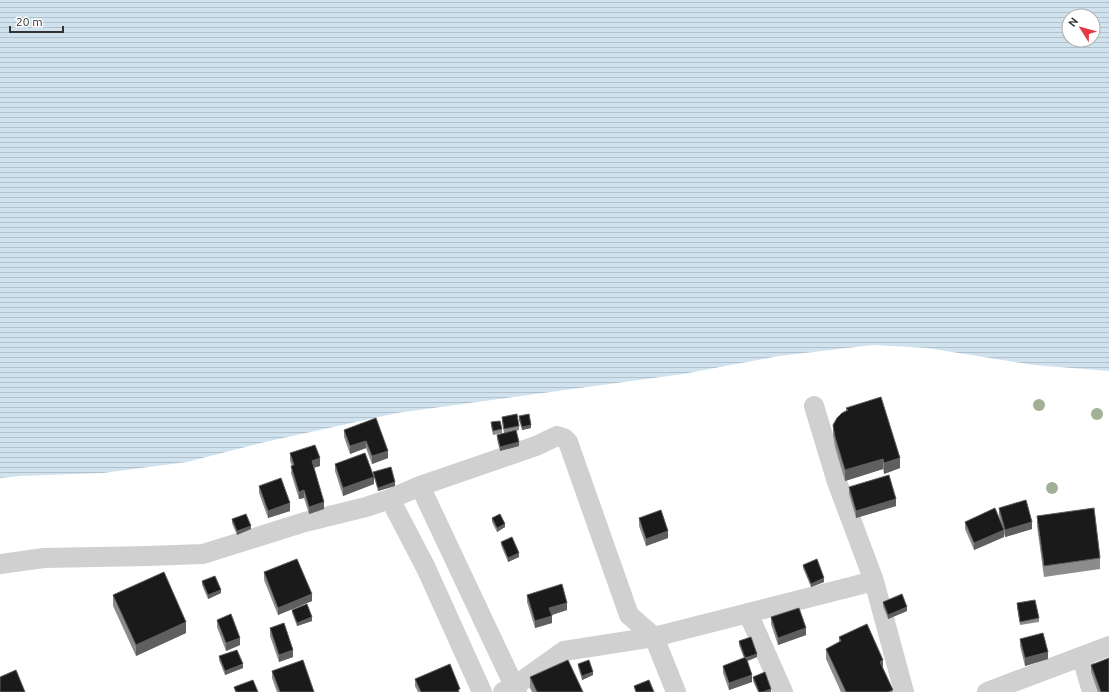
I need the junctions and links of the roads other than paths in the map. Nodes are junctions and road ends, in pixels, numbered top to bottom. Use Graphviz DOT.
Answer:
graph roads {
  1 [pos="814,406"];
  2 [pos="420,486"];
  3 [pos="390,499"];
  4 [pos="453,556"];
  5 [pos="0,564"];
  6 [pos="426,568"];
  7 [pos="874,581"];
  8 [pos="748,613"];
  9 [pos="654,637"];
  10 [pos="1109,646"];
  11 [pos="1082,657"];
  12 [pos="512,690"];
  13 [pos="995,691"];
  14 [pos="482,692"];
  15 [pos="676,692"];
  16 [pos="784,692"];
  17 [pos="904,692"];
  18 [pos="1092,692"];
  1 -- 7 [label="street"];
  2 -- 3 [label="street"];
  2 -- 4 [label="street"];
  2 -- 9 [label="street"];
  3 -- 5 [label="street"];
  3 -- 6 [label="street"];
  4 -- 6 [label="street"];
  4 -- 12 [label="street"];
  6 -- 14 [label="street"];
  7 -- 8 [label="street"];
  7 -- 17 [label="street"];
  8 -- 9 [label="street"];
  8 -- 16 [label="street"];
  9 -- 12 [label="street"];
  9 -- 15 [label="street"];
  10 -- 11 [label="street"];
  11 -- 13 [label="street"];
  11 -- 18 [label="street"];
}
